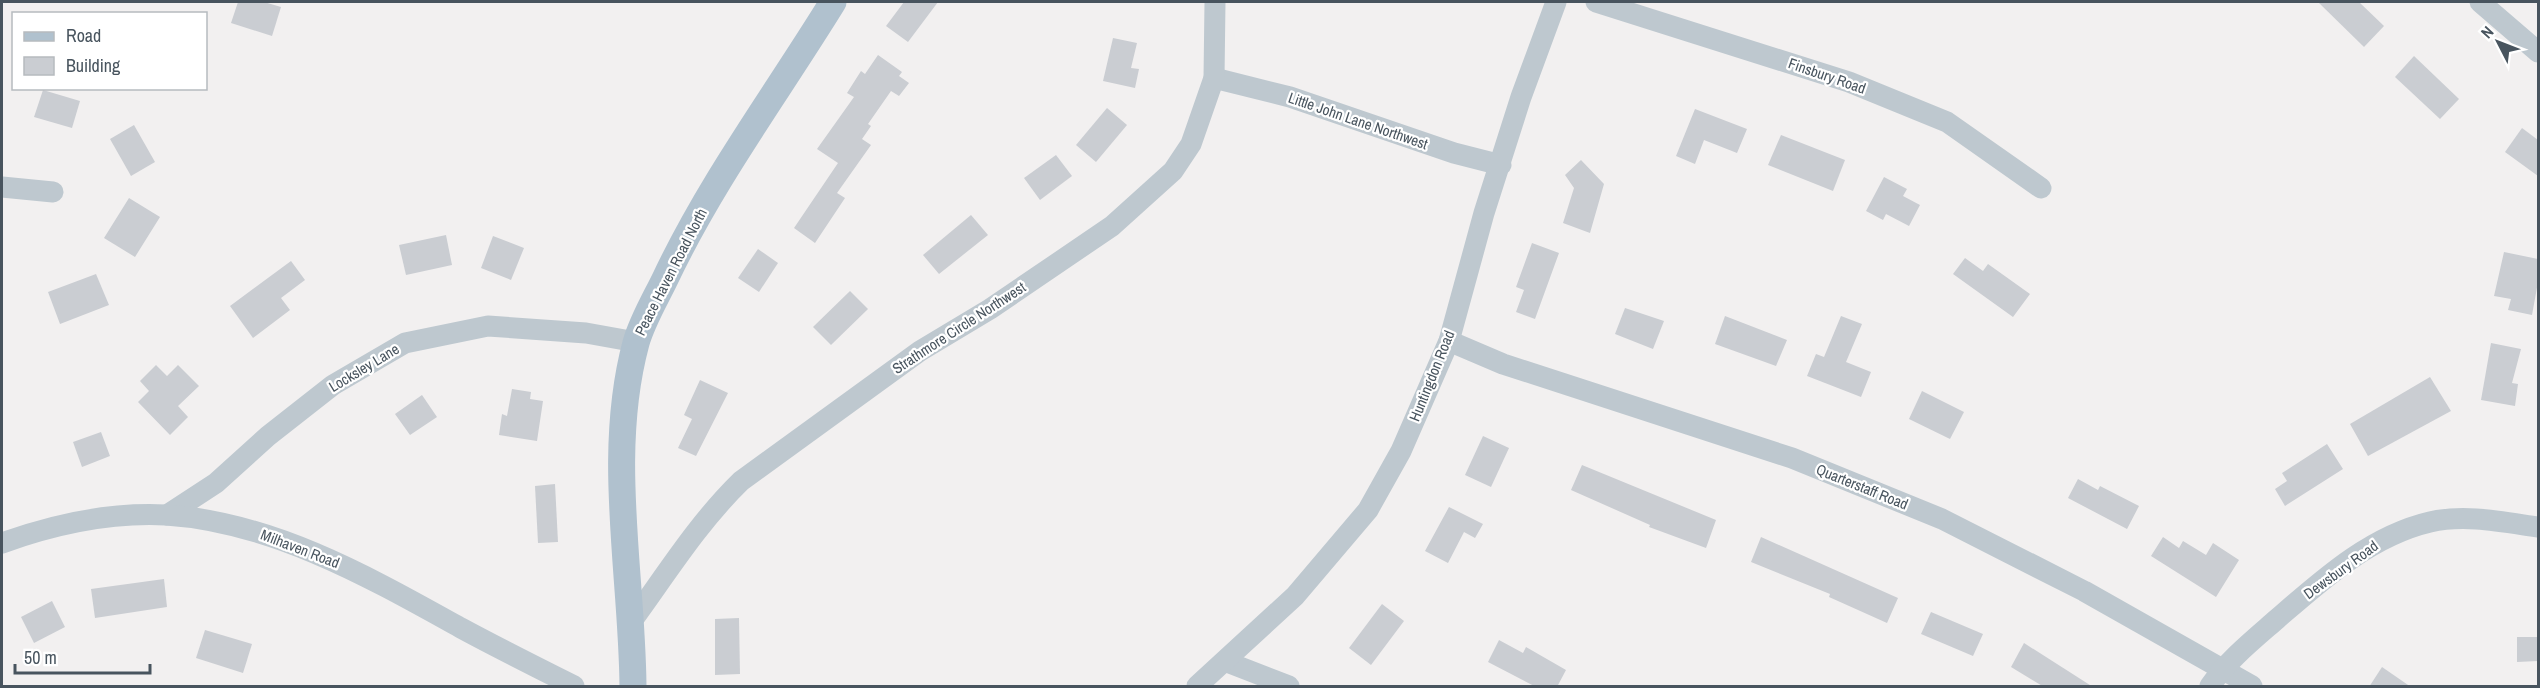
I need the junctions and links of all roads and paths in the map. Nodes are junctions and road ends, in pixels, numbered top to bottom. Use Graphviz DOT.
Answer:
graph roads {
  1 [pos="833,2"];
  2 [pos="1215,2"];
  3 [pos="1556,2"];
  4 [pos="1596,2"];
  5 [pos="2480,2"];
  6 [pos="2538,52"];
  7 [pos="1214,78"];
  8 [pos="1501,165"];
  9 [pos="2,187"];
  10 [pos="2041,188"];
  11 [pos="53,192"];
  12 [pos="1449,341"];
  13 [pos="636,342"];
  14 [pos="167,515"];
  15 [pos="2538,527"];
  16 [pos="2,543"];
  17 [pos="632,621"];
  18 [pos="1227,662"];
  19 [pos="2224,668"];
  20 [pos="574,687"];
  21 [pos="633,687"];
  22 [pos="1197,687"];
  23 [pos="1289,687"];
  24 [pos="2210,687"];
  25 [pos="2252,687"];
  1 -- 13 [label="main road, Peace Haven Road North"];
  2 -- 7 [label="street, Strathmore Circle Northwest"];
  3 -- 8 [label="street, Huntingdon Road"];
  4 -- 10 [label="street, Finsbury Road"];
  5 -- 6 [label="street"];
  7 -- 8 [label="street, Little John Lane Northwest"];
  7 -- 17 [label="street, Strathmore Circle Northwest"];
  8 -- 12 [label="street, Huntingdon Road"];
  9 -- 11 [label="street"];
  12 -- 18 [label="street, Huntingdon Road"];
  12 -- 19 [label="street, Quarterstaff Road"];
  13 -- 14 [label="street, Locksley Lane"];
  13 -- 17 [label="main road, Peace Haven Road North"];
  14 -- 16 [label="street, Milhaven Road"];
  14 -- 20 [label="street, Milhaven Road"];
  15 -- 19 [label="street, Dewsbury Road"];
  17 -- 21 [label="main road, Peace Haven Road North"];
  18 -- 22 [label="street, Huntingdon Road"];
  18 -- 23 [label="street"];
  19 -- 24 [label="street, Dewsbury Road"];
  19 -- 25 [label="street, Quarterstaff Road"];
}
